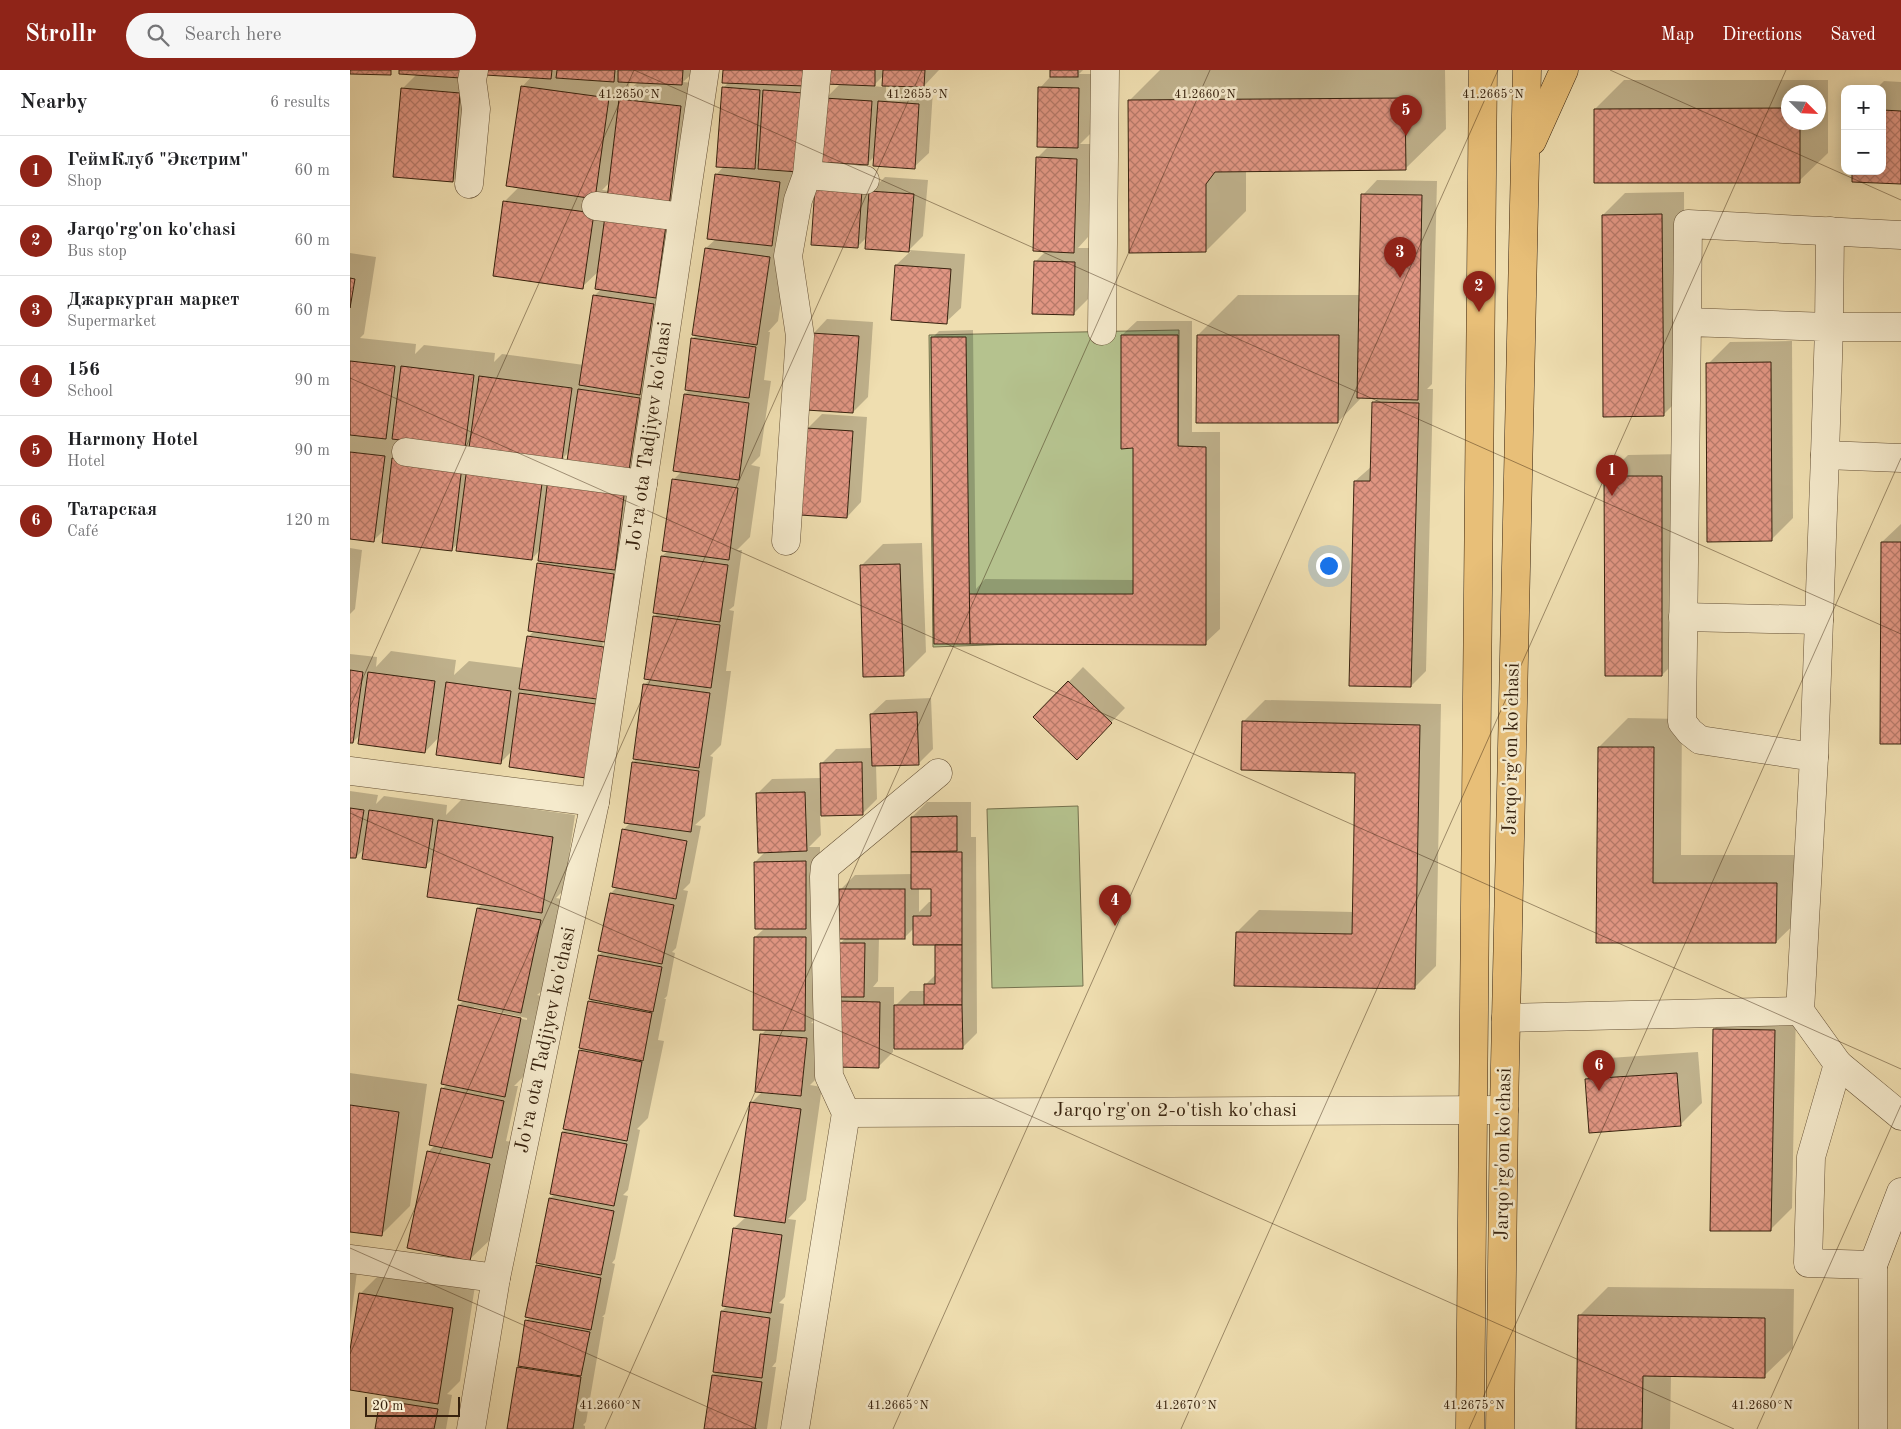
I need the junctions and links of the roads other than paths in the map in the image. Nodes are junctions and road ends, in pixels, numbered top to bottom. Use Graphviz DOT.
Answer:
graph roads {
  1 [pos="474,70"];
  2 [pos="705,70"];
  3 [pos="817,70"];
  4 [pos="1105,70"];
  5 [pos="1527,70"];
  6 [pos="1564,70"];
  7 [pos="1482,72"];
  8 [pos="1526,154"];
  9 [pos="807,175"];
  10 [pos="864,180"];
  11 [pos="470,184"];
  12 [pos="596,206"];
  13 [pos="682,217"];
  14 [pos="1830,231"];
  15 [pos="1901,235"];
  16 [pos="1687,322"];
  17 [pos="1829,326"];
  18 [pos="1901,327"];
  19 [pos="1102,332"];
  20 [pos="406,452"];
  21 [pos="1825,454"];
  22 [pos="1901,458"];
  23 [pos="643,484"];
  24 [pos="786,541"];
  25 [pos="1683,617"];
  26 [pos="1819,620"];
  27 [pos="1814,757"];
  28 [pos="350,771"];
  29 [pos="938,773"];
  30 [pos="595,802"];
  31 [pos="1800,1012"];
  32 [pos="1506,1018"];
  33 [pos="1838,1064"];
  34 [pos="1473,1110"];
  35 [pos="1504,1110"];
  36 [pos="846,1113"];
  37 [pos="1901,1116"];
  38 [pos="1901,1192"];
  39 [pos="350,1259"];
  40 [pos="1873,1265"];
  41 [pos="496,1278"];
  42 [pos="471,1429"];
  43 [pos="795,1429"];
  44 [pos="1470,1429"];
  45 [pos="1500,1429"];
  46 [pos="1873,1429"];
  1 -- 11 [label="street"];
  2 -- 13 [label="street, Jo'ra ota Tadjiyev ko'chasi"];
  3 -- 9 [label="street"];
  4 -- 19 [label="street"];
  5 -- 8 [label="main road, Jarqo'rg'on ko'chasi"];
  6 -- 8 [label="main road"];
  7 -- 34 [label="main road, Jarqo'rg'on ko'chasi"];
  8 -- 32 [label="main road, Jarqo'rg'on ko'chasi"];
  9 -- 10 [label="street"];
  9 -- 24 [label="street"];
  12 -- 13 [label="street"];
  13 -- 23 [label="street, Jo'ra ota Tadjiyev ko'chasi"];
  14 -- 15 [label="street"];
  14 -- 16 [label="street"];
  14 -- 17 [label="street"];
  16 -- 17 [label="street"];
  16 -- 25 [label="street"];
  17 -- 18 [label="street"];
  17 -- 21 [label="street"];
  20 -- 23 [label="street"];
  21 -- 22 [label="street"];
  21 -- 26 [label="street"];
  23 -- 30 [label="street, Jo'ra ota Tadjiyev ko'chasi"];
  25 -- 26 [label="street"];
  25 -- 27 [label="street"];
  26 -- 27 [label="street"];
  27 -- 31 [label="street"];
  28 -- 30 [label="street"];
  29 -- 36 [label="street"];
  30 -- 41 [label="street, Jo'ra ota Tadjiyev ko'chasi"];
  31 -- 32 [label="street"];
  31 -- 33 [label="street"];
  32 -- 35 [label="main road, Jarqo'rg'on ko'chasi"];
  33 -- 37 [label="street"];
  33 -- 40 [label="street"];
  34 -- 35 [label="street, Jarqo'rg'on 2-o'tish ko'chasi"];
  34 -- 36 [label="street, Jarqo'rg'on 2-o'tish ko'chasi"];
  34 -- 44 [label="main road, Jarqo'rg'on ko'chasi"];
  35 -- 45 [label="main road, Jarqo'rg'on ko'chasi"];
  36 -- 43 [label="street"];
  38 -- 40 [label="street"];
  39 -- 41 [label="street"];
  40 -- 46 [label="street"];
  41 -- 42 [label="street, Jo'ra ota Tadjiyev ko'chasi"];
}
